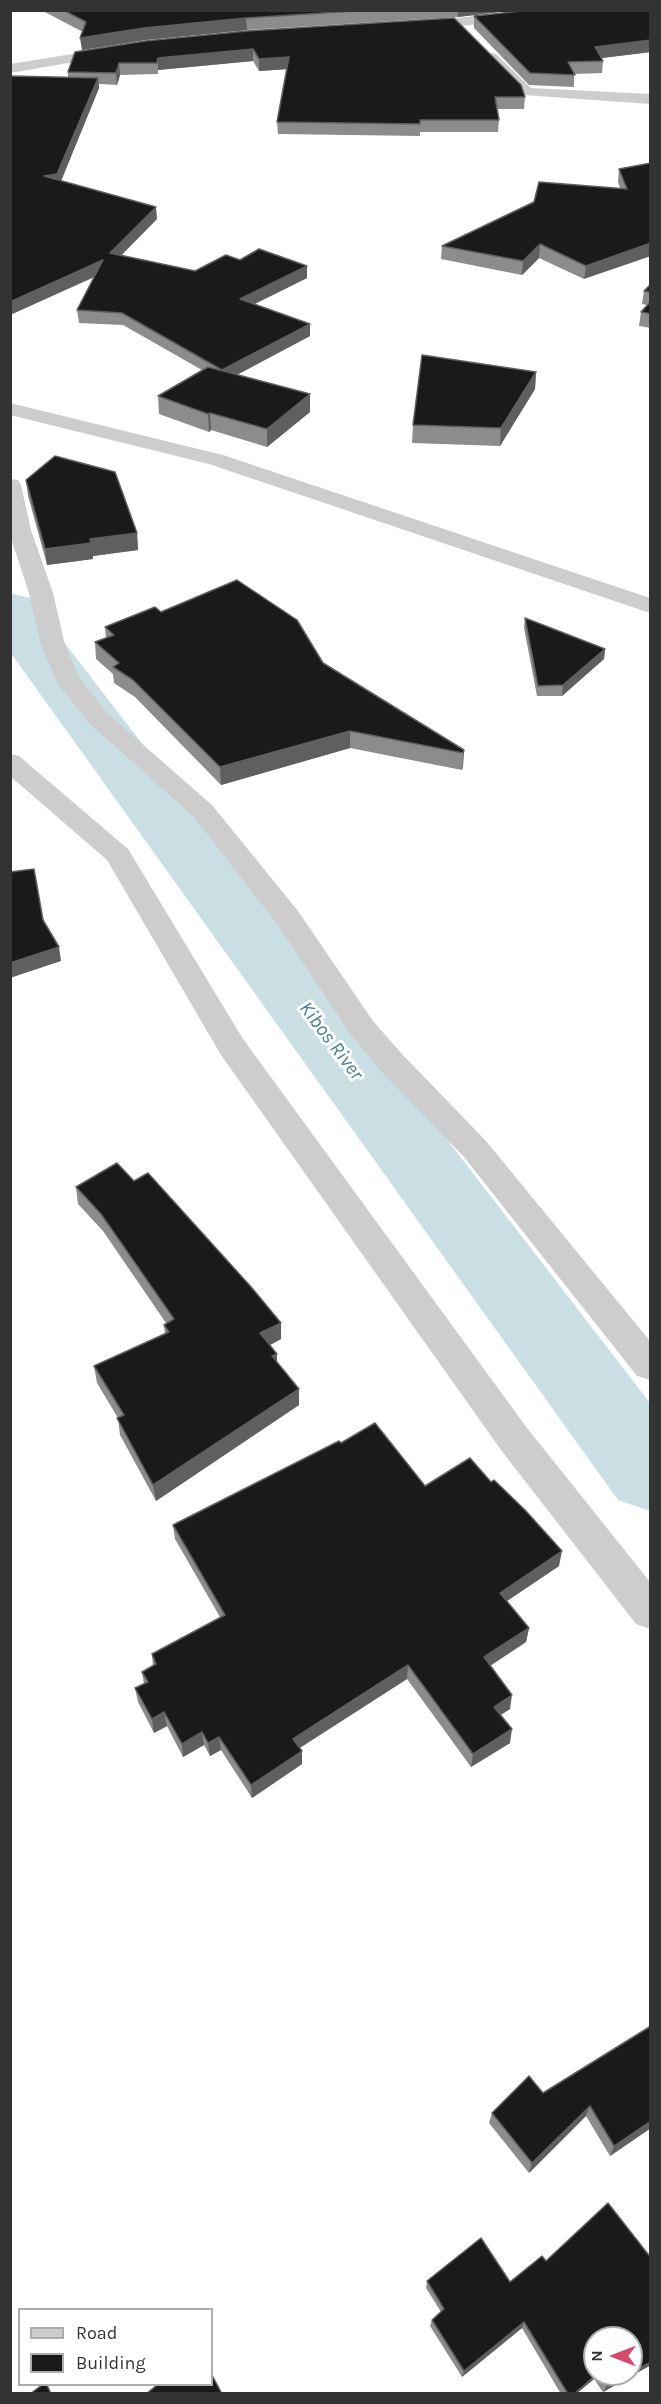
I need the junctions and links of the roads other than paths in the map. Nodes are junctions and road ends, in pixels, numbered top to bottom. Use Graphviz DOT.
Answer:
graph roads {
  1 [pos="590,10"];
  2 [pos="459,23"];
  3 [pos="400,27"];
  4 [pos="134,48"];
  5 [pos="10,69"];
  6 [pos="651,99"];
  7 [pos="10,408"];
  8 [pos="10,484"];
  9 [pos="651,606"];
  10 [pos="10,762"];
  11 [pos="651,1366"];
  12 [pos="651,1611"];
  1 -- 2 [label="street"];
  2 -- 3 [label="street"];
  2 -- 6 [label="street"];
  4 -- 5 [label="street"];
  7 -- 9 [label="street"];
  8 -- 11 [label="street"];
  10 -- 12 [label="street"];
}
